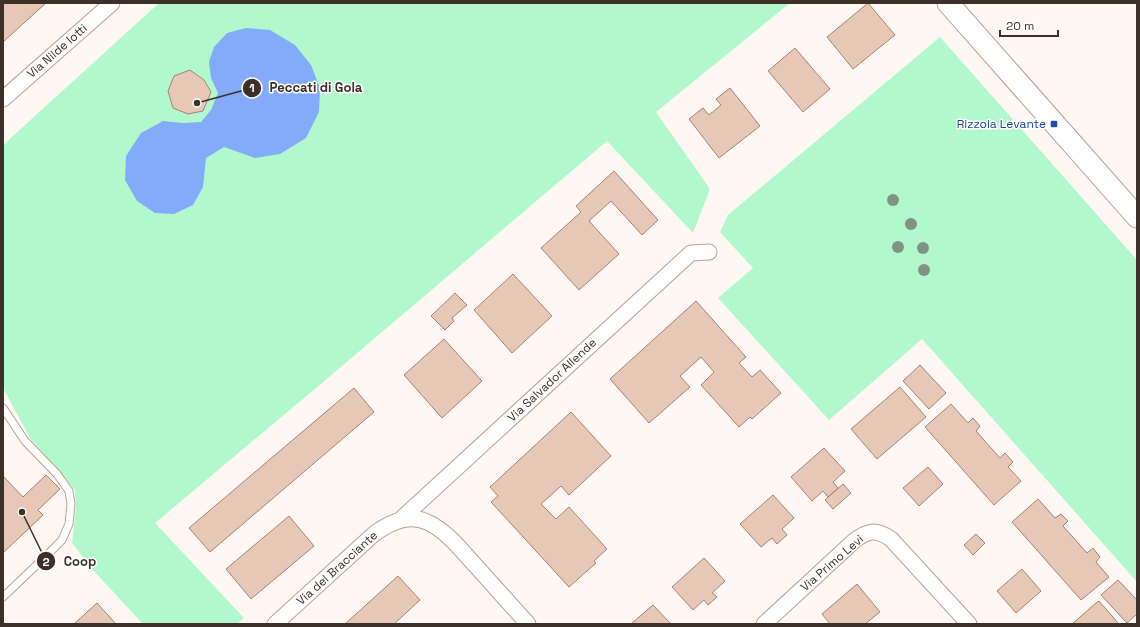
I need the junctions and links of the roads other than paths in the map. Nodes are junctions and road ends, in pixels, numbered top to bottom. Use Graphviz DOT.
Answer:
graph roads {
  1 [pos="112,3"];
  2 [pos="948,3"];
  3 [pos="3,99"];
  4 [pos="1137,217"];
  5 [pos="709,252"];
  6 [pos="3,408"];
  7 [pos="400,520"];
  8 [pos="3,597"];
  9 [pos="275,624"];
  10 [pos="528,624"];
  11 [pos="764,624"];
  12 [pos="969,624"];
  1 -- 3 [label="street, Via Nilde Iotti"];
  2 -- 4 [label="street"];
  5 -- 7 [label="street, Via Salvador Allende"];
  6 -- 8 [label="lane"];
  7 -- 9 [label="street, Via del Bracciante"];
  7 -- 10 [label="street, Via del Bracciante"];
  11 -- 12 [label="street, Via Primo Levi"];
}
